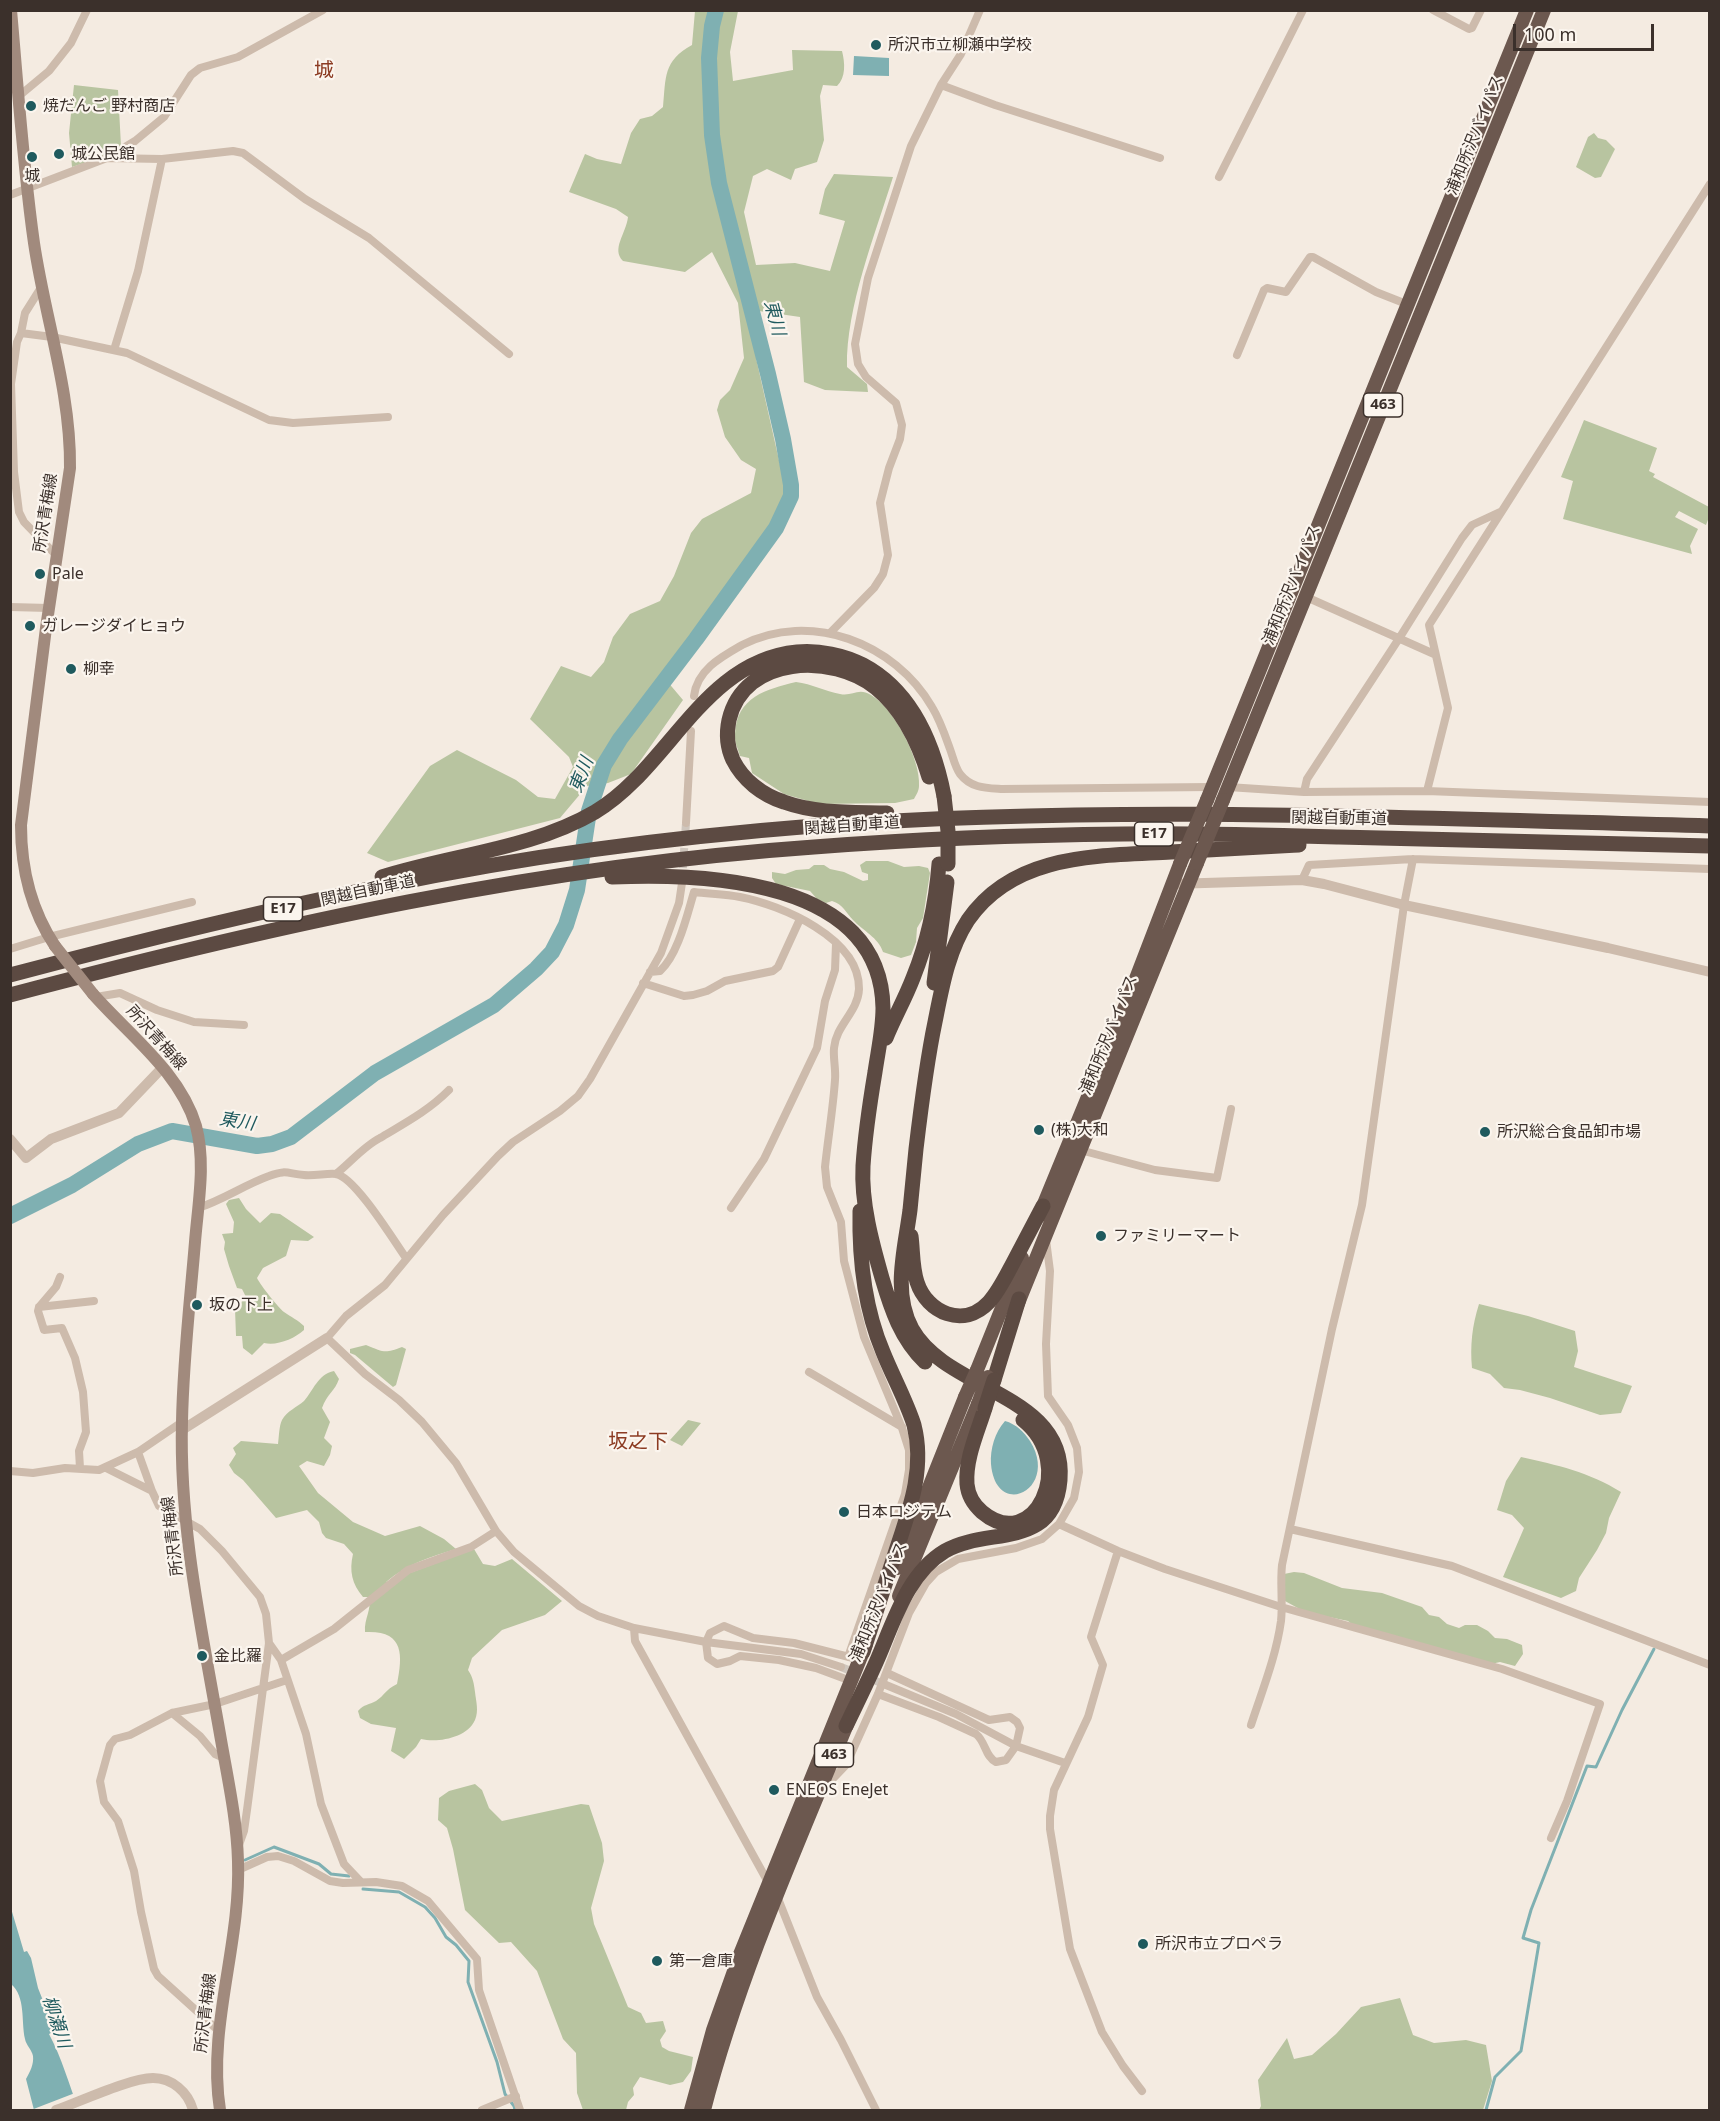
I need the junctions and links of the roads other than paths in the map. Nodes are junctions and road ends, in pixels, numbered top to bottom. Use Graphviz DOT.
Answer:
graph roads {
  1 [pos="11,10"];
  2 [pos="87,10"];
  3 [pos="323,10"];
  4 [pos="980,10"];
  5 [pos="1303,10"];
  6 [pos="1433,10"];
  7 [pos="1480,10"];
  8 [pos="1544,10"];
  9 [pos="1525,11"];
  10 [pos="941,85"];
  11 [pos="19,96"];
  12 [pos="107,158"];
  13 [pos="1160,158"];
  14 [pos="162,159"];
  15 [pos="1219,177"];
  16 [pos="1710,184"];
  17 [pos="29,188"];
  18 [pos="10,195"];
  19 [pos="42,286"];
  20 [pos="1408,305"];
  21 [pos="21,333"];
  22 [pos="52,337"];
  23 [pos="114,350"];
  24 [pos="509,354"];
  25 [pos="1237,355"];
  26 [pos="388,417"];
  27 [pos="12,472"];
  28 [pos="1502,511"];
  29 [pos="56,555"];
  30 [pos="1304,596"];
  31 [pos="10,607"];
  32 [pos="49,608"];
  33 [pos="830,633"];
  34 [pos="1400,637"];
  35 [pos="1434,654"];
  36 [pos="694,696"];
  37 [pos="691,731"];
  38 [pos="1427,791"];
  39 [pos="1304,792"];
  40 [pos="1209,793"];
  41 [pos="1226,793"];
  42 [pos="939,797"];
  43 [pos="1710,802"];
  44 [pos="1087,815"];
  45 [pos="686,823"];
  46 [pos="1710,826"];
  47 [pos="1422,839"];
  48 [pos="1710,846"];
  49 [pos="1413,859"];
  50 [pos="944,864"];
  51 [pos="1710,869"];
  52 [pos="599,874"];
  53 [pos="1302,880"];
  54 [pos="682,883"];
  55 [pos="1172,884"];
  56 [pos="1189,884"];
  57 [pos="192,902"];
  58 [pos="1404,905"];
  59 [pos="288,908"];
  60 [pos="800,919"];
  61 [pos="52,942"];
  62 [pos="836,944"];
  63 [pos="10,949"];
  64 [pos="650,972"];
  65 [pos="1710,972"];
  66 [pos="10,975"];
  67 [pos="643,984"];
  68 [pos="10,995"];
  69 [pos="95,995"];
  70 [pos="244,1025"];
  71 [pos="926,1067"];
  72 [pos="162,1068"];
  73 [pos="874,1076"];
  74 [pos="449,1090"];
  75 [pos="1231,1109"];
  76 [pos="10,1138"];
  77 [pos="1080,1150"];
  78 [pos="863,1167"];
  79 [pos="336,1174"];
  80 [pos="1043,1206"];
  81 [pos="198,1208"];
  82 [pos="731,1208"];
  83 [pos="909,1212"];
  84 [pos="1046,1233"];
  85 [pos="406,1258"];
  86 [pos="60,1277"];
  87 [pos="1019,1299"];
  88 [pos="94,1301"];
  89 [pos="39,1307"];
  90 [pos="327,1338"];
  91 [pos="809,1372"];
  92 [pos="986,1376"];
  93 [pos="976,1403"];
  94 [pos="182,1426"];
  95 [pos="902,1428"];
  96 [pos="138,1452"];
  97 [pos="80,1468"];
  98 [pos="106,1468"];
  99 [pos="10,1471"];
  100 [pos="152,1491"];
  101 [pos="186,1521"];
  102 [pos="1059,1524"];
  103 [pos="1290,1528"];
  104 [pos="496,1531"];
  105 [pos="1118,1551"];
  106 [pos="1281,1607"];
  107 [pos="634,1628"];
  108 [pos="706,1642"];
  109 [pos="269,1643"];
  110 [pos="857,1656"];
  111 [pos="281,1660"];
  112 [pos="1710,1665"];
  113 [pos="841,1667"];
  114 [pos="887,1673"];
  115 [pos="287,1680"];
  116 [pos="851,1681"];
  117 [pos="886,1685"];
  118 [pos="263,1689"];
  119 [pos="878,1694"];
  120 [pos="215,1704"];
  121 [pos="172,1713"];
  122 [pos="1251,1725"];
  123 [pos="846,1726"];
  124 [pos="1016,1746"];
  125 [pos="224,1758"];
  126 [pos="1065,1764"];
  127 [pos="818,1795"];
  128 [pos="1551,1838"];
  129 [pos="237,1848"];
  130 [pos="238,1870"];
  131 [pos="361,1882"];
  132 [pos="769,1884"];
  133 [pos="777,1896"];
  134 [pos="220,2032"];
  135 [pos="1142,2091"];
  136 [pos="516,2096"];
  137 [pos="56,2110"];
  138 [pos="193,2110"];
  139 [pos="220,2110"];
  140 [pos="482,2110"];
  141 [pos="520,2110"];
  142 [pos="691,2110"];
  143 [pos="704,2110"];
  144 [pos="876,2110"];
  1 -- 11 [label="main road, 所沢青梅線"];
  2 -- 11 [label="street"];
  3 -- 12 [label="street"];
  4 -- 10 [label="street"];
  5 -- 15 [label="street"];
  6 -- 7 [label="street"];
  8 -- 30 [label="highway, 浦和所沢バイパス / 463"];
  9 -- 20 [label="highway, 浦和所沢バイパス / 463"];
  10 -- 13 [label="street"];
  10 -- 33 [label="street"];
  11 -- 17 [label="main road, 所沢青梅線"];
  12 -- 14 [label="street"];
  12 -- 17 [label="street"];
  14 -- 23 [label="street"];
  14 -- 24 [label="street"];
  16 -- 28 [label="street"];
  17 -- 18 [label="street"];
  17 -- 19 [label="main road, 所沢青梅線"];
  19 -- 21 [label="street"];
  19 -- 22 [label="main road, 所沢青梅線"];
  20 -- 25 [label="street"];
  20 -- 40 [label="highway, 浦和所沢バイパス / 463"];
  21 -- 22 [label="street"];
  21 -- 27 [label="street"];
  22 -- 23 [label="street"];
  22 -- 29 [label="main road, 所沢青梅線"];
  23 -- 26 [label="street"];
  27 -- 29 [label="street"];
  28 -- 34 [label="street"];
  28 -- 35 [label="street"];
  29 -- 32 [label="main road, 所沢青梅線"];
  30 -- 34 [label="street"];
  30 -- 41 [label="highway, 浦和所沢バイパス / 463"];
  31 -- 32 [label="street"];
  32 -- 61 [label="main road, 所沢青梅線"];
  33 -- 36 [label="street"];
  33 -- 40 [label="street"];
  34 -- 35 [label="street"];
  34 -- 39 [label="street"];
  35 -- 38 [label="street"];
  37 -- 45 [label="street"];
  38 -- 39 [label="street"];
  38 -- 43 [label="street"];
  39 -- 41 [label="street"];
  40 -- 55 [label="highway, 浦和所沢バイパス / 463, bridge"];
  41 -- 56 [label="highway, 浦和所沢バイパス / 463, bridge"];
  42 -- 44 [label="highway"];
  42 -- 50 [label="highway"];
  42 -- 59 [label="highway"];
  44 -- 46 [label="highway, 関越自動車道 / E17"];
  44 -- 59 [label="highway, 関越自動車道 / E17"];
  47 -- 48 [label="highway, 関越自動車道 / E17"];
  47 -- 52 [label="highway, 関越自動車道 / E17"];
  47 -- 71 [label="highway"];
  49 -- 51 [label="street"];
  49 -- 53 [label="street"];
  49 -- 58 [label="street"];
  50 -- 71 [label="highway"];
  50 -- 73 [label="highway"];
  52 -- 68 [label="highway, 関越自動車道 / E17"];
  52 -- 73 [label="highway"];
  53 -- 56 [label="street"];
  53 -- 58 [label="street"];
  54 -- 64 [label="street"];
  55 -- 56 [label="street"];
  55 -- 80 [label="highway, 浦和所沢バイパス / 463"];
  56 -- 77 [label="highway, 浦和所沢バイパス / 463"];
  57 -- 61 [label="street"];
  58 -- 65 [label="street"];
  58 -- 103 [label="street"];
  59 -- 66 [label="highway, 関越自動車道 / E17"];
  60 -- 62 [label="street"];
  60 -- 64 [label="street"];
  60 -- 67 [label="street"];
  61 -- 63 [label="street"];
  61 -- 69 [label="main road, 所沢青梅線, bridge"];
  62 -- 82 [label="street"];
  62 -- 95 [label="street"];
  64 -- 67 [label="street"];
  67 -- 85 [label="street"];
  69 -- 70 [label="street"];
  69 -- 72 [label="main road, 所沢青梅線"];
  71 -- 83 [label="highway"];
  72 -- 76 [label="street"];
  72 -- 81 [label="main road, 所沢青梅線"];
  73 -- 78 [label="highway"];
  74 -- 79 [label="street"];
  75 -- 77 [label="street"];
  77 -- 84 [label="highway, 浦和所沢バイパス / 463"];
  78 -- 93 [label="highway"];
  78 -- 110 [label="highway"];
  79 -- 81 [label="street"];
  79 -- 85 [label="street"];
  80 -- 83 [label="highway"];
  80 -- 92 [label="highway, 浦和所沢バイパス / 463"];
  81 -- 94 [label="main road, 所沢青梅線"];
  83 -- 123 [label="highway"];
  84 -- 87 [label="highway, 浦和所沢バイパス / 463"];
  84 -- 102 [label="street"];
  85 -- 90 [label="street"];
  86 -- 89 [label="street"];
  87 -- 92 [label="highway"];
  88 -- 89 [label="street"];
  89 -- 97 [label="street"];
  90 -- 94 [label="street"];
  90 -- 104 [label="street"];
  91 -- 95 [label="street"];
  92 -- 93 [label="highway, bridge"];
  92 -- 93 [label="highway, 浦和所沢バイパス / 463, bridge"];
  93 -- 110 [label="highway, 浦和所沢バイパス / 463"];
  93 -- 123 [label="highway, 浦和所沢バイパス / 463"];
  94 -- 96 [label="street"];
  94 -- 101 [label="main road, 所沢青梅線"];
  95 -- 110 [label="street"];
  96 -- 98 [label="street"];
  96 -- 100 [label="street"];
  97 -- 98 [label="street"];
  97 -- 99 [label="street"];
  98 -- 100 [label="street"];
  100 -- 101 [label="street"];
  101 -- 109 [label="street"];
  101 -- 120 [label="main road, 所沢青梅線"];
  102 -- 105 [label="street"];
  102 -- 114 [label="street"];
  103 -- 106 [label="street"];
  103 -- 112 [label="street"];
  104 -- 107 [label="street"];
  104 -- 111 [label="street"];
  105 -- 106 [label="street"];
  105 -- 126 [label="street"];
  106 -- 122 [label="street"];
  106 -- 128 [label="street"];
  107 -- 108 [label="street"];
  107 -- 132 [label="street"];
  108 -- 110 [label="street"];
  108 -- 113 [label="street"];
  108 -- 116 [label="street"];
  109 -- 111 [label="street"];
  109 -- 118 [label="street"];
  110 -- 116 [label="highway, 浦和所沢バイパス / 463"];
  111 -- 115 [label="street"];
  114 -- 119 [label="street"];
  114 -- 124 [label="street"];
  115 -- 118 [label="street"];
  115 -- 131 [label="street"];
  116 -- 132 [label="highway, 浦和所沢バイパス / 463"];
  117 -- 124 [label="street"];
  118 -- 120 [label="street"];
  118 -- 129 [label="street"];
  119 -- 124 [label="street"];
  119 -- 127 [label="street"];
  120 -- 121 [label="street"];
  120 -- 125 [label="main road, 所沢青梅線"];
  121 -- 125 [label="street"];
  121 -- 134 [label="street"];
  123 -- 127 [label="highway, 浦和所沢バイパス / 463"];
  124 -- 126 [label="street"];
  125 -- 129 [label="main road, 所沢青梅線"];
  126 -- 135 [label="street"];
  127 -- 133 [label="highway, 浦和所沢バイパス / 463"];
  129 -- 130 [label="main road, 所沢青梅線"];
  130 -- 131 [label="street"];
  130 -- 134 [label="main road, 所沢青梅線"];
  131 -- 136 [label="street"];
  132 -- 142 [label="highway, 浦和所沢バイパス / 463"];
  133 -- 143 [label="highway, 浦和所沢バイパス / 463"];
  133 -- 144 [label="street"];
  134 -- 139 [label="main road, 所沢青梅線"];
  136 -- 140 [label="street"];
  136 -- 141 [label="street"];
  137 -- 138 [label="street"];
}
